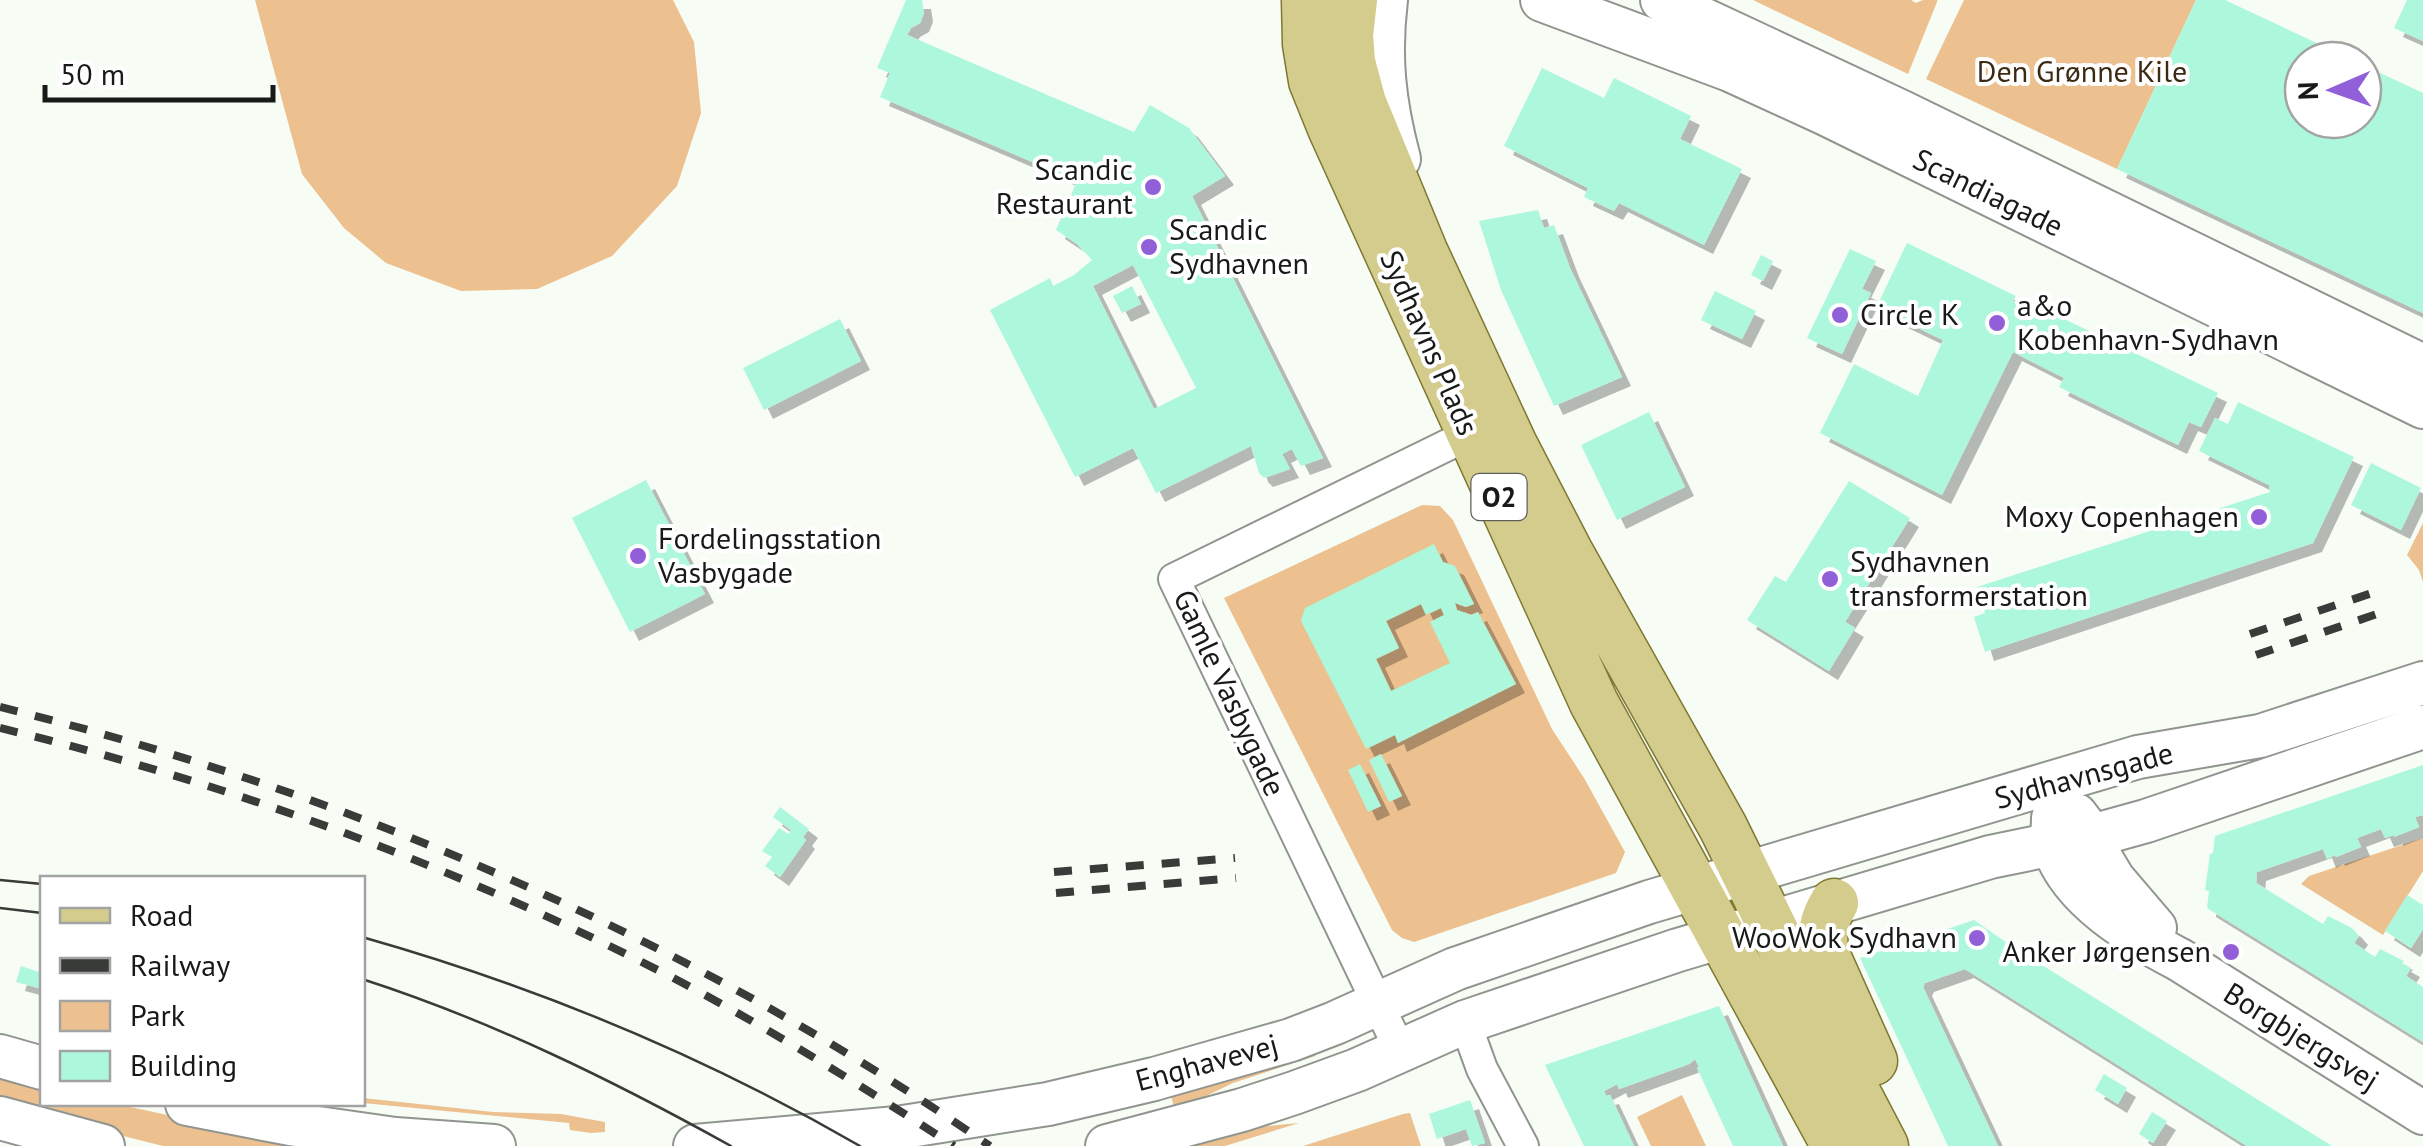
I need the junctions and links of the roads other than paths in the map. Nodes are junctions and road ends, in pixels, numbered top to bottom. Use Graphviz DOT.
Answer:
graph roads {
  1 [pos="1306,0"];
  2 [pos="1353,0"];
  3 [pos="1386,0"];
  4 [pos="1542,0"];
  5 [pos="1662,0"];
  6 [pos="1423,251"];
  7 [pos="2423,366"];
  8 [pos="2423,407"];
  9 [pos="1470,434"];
  10 [pos="2423,683"];
  11 [pos="2423,727"];
  12 [pos="2053,782"];
  13 [pos="2072,840"];
  14 [pos="1746,872"];
  15 [pos="1696,888"];
  16 [pos="1834,903"];
  17 [pos="1770,922"];
  18 [pos="1722,936"];
  19 [pos="1378,1004"];
  20 [pos="1465,1022"];
  21 [pos="1400,1050"];
  22 [pos="0,1056"];
  23 [pos="40,1067"];
  24 [pos="198,1106"];
  25 [pos="2423,1114"];
  26 [pos="0,1118"];
  27 [pos="76,1143"];
  28 [pos="494,1146"];
  29 [pos="694,1146"];
  30 [pos="1108,1146"];
  31 [pos="1523,1146"];
  32 [pos="1836,1146"];
  33 [pos="1884,1146"];
  34 [pos="1912,1146"];
  1 -- 9 [label="main road, Sydhavns Plads / O2"];
  2 -- 6 [label="main road, O2"];
  3 -- 6 [label="street"];
  4 -- 8 [label="street, Scandiagade"];
  5 -- 7 [label="street, Scandiagade"];
  6 -- 14 [label="main road, Sydhavns Plads / O2"];
  9 -- 15 [label="main road, Sydhavns Plads / O2"];
  9 -- 19 [label="street, Gamle Vasbygade"];
  10 -- 12 [label="street, Sydhavnsgade"];
  11 -- 13 [label="street, Sydhavnsgade"];
  12 -- 13 [label="street"];
  12 -- 14 [label="street, Sydhavnsgade"];
  13 -- 16 [label="street, Sydhavnsgade"];
  13 -- 25 [label="street, Borgbjergsvej"];
  14 -- 15 [label="street, Sydhavnsgade"];
  14 -- 17 [label="main road, O2"];
  15 -- 18 [label="main road, O2"];
  15 -- 19 [label="street, Enghavevej"];
  16 -- 17 [label="street, Sydhavnsgade"];
  16 -- 34 [label="main road"];
  17 -- 18 [label="street, Sydhavnsgade"];
  17 -- 33 [label="main road, O2"];
  18 -- 20 [label="street, Enghavevej"];
  18 -- 32 [label="main road, O2"];
  19 -- 21 [label="street, Gamle Vasbygade"];
  19 -- 29 [label="street, Enghavevej"];
  20 -- 21 [label="street, Enghavevej"];
  20 -- 31 [label="street"];
  21 -- 30 [label="street, Enghavevej"];
  22 -- 23 [label="street"];
  24 -- 28 [label="street"];
  26 -- 27 [label="street"];
}
